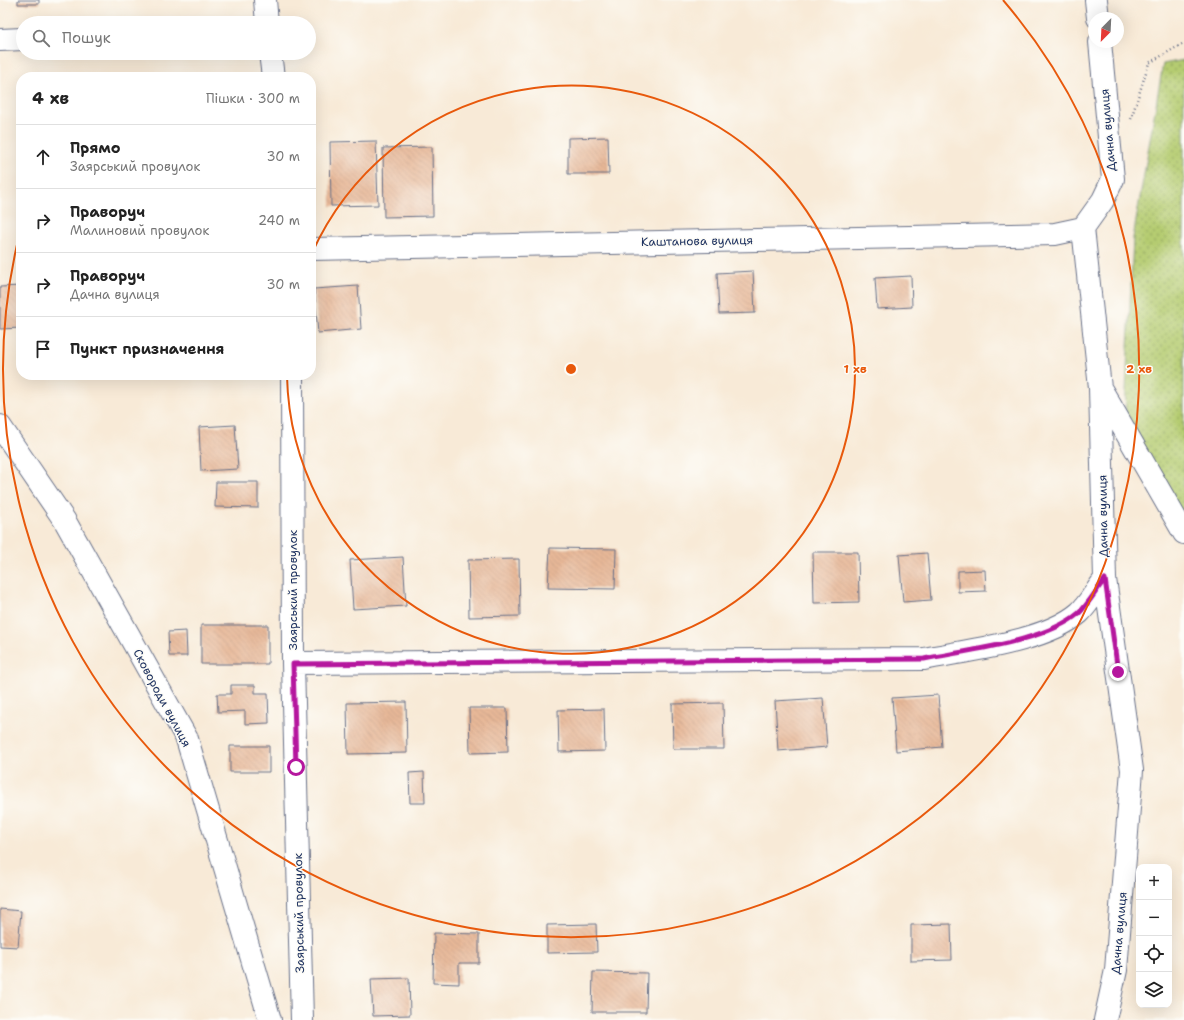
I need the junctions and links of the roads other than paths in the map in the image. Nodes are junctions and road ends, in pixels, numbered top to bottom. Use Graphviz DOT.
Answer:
graph roads {
  1 [pos="265,0"];
  2 [pos="1096,0"];
  3 [pos="1097,12"];
  4 [pos="266,16"];
  5 [pos="0,40"];
  6 [pos="16,40"];
  7 [pos="1101,48"];
  8 [pos="271,60"];
  9 [pos="272,72"];
  10 [pos="1083,228"];
  11 [pos="316,249"];
  12 [pos="292,380"];
  13 [pos="1100,388"];
  14 [pos="0,426"];
  15 [pos="1184,533"];
  16 [pos="1105,579"];
  17 [pos="293,664"];
  18 [pos="270,1020"];
  19 [pos="302,1020"];
  20 [pos="1105,1020"];
  1 -- 4 [label="street"];
  2 -- 3 [label="street"];
  5 -- 6 [label="street"];
  7 -- 10 [label="street, Дачна вулиця"];
  8 -- 9 [label="street"];
  10 -- 11 [label="street, Каштанова вулиця"];
  10 -- 13 [label="street, Дачна вулиця"];
  12 -- 17 [label="street, Заярський провулок"];
  13 -- 15 [label="street"];
  13 -- 16 [label="street, Дачна вулиця"];
  14 -- 18 [label="street, Сковороди вулиця"];
  16 -- 17 [label="street"];
  16 -- 20 [label="street, Дачна вулиця"];
  17 -- 19 [label="street, Заярський провулок"];
}
